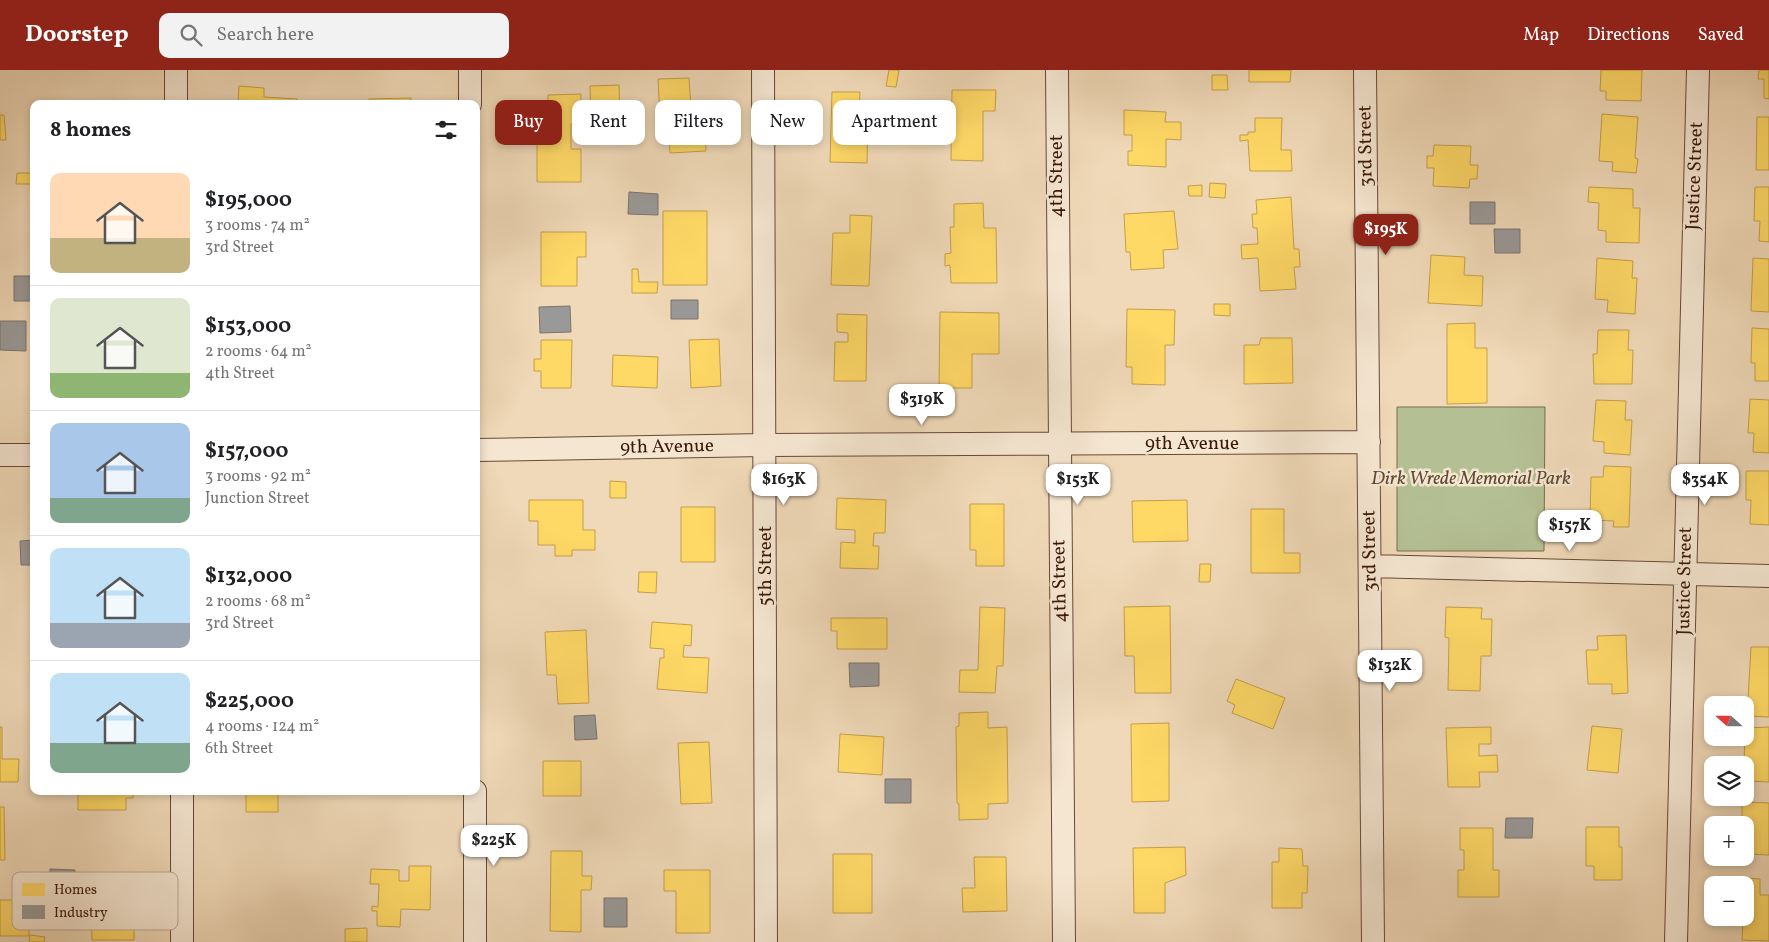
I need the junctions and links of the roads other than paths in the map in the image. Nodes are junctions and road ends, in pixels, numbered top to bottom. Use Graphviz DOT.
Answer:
graph roads {
  1 [pos="176,70"];
  2 [pos="470,70"];
  3 [pos="763,70"];
  4 [pos="1057,70"];
  5 [pos="1365,70"];
  6 [pos="1698,70"];
  7 [pos="176,100"];
  8 [pos="470,100"];
  9 [pos="1369,442"];
  10 [pos="766,445"];
  11 [pos="1059,445"];
  12 [pos="480,450"];
  13 [pos="30,454"];
  14 [pos="0,455"];
  15 [pos="1370,566"];
  16 [pos="1685,574"];
  17 [pos="1769,576"];
  18 [pos="182,795"];
  19 [pos="475,795"];
  20 [pos="182,942"];
  21 [pos="475,942"];
  22 [pos="766,942"];
  23 [pos="1064,942"];
  24 [pos="1373,942"];
  25 [pos="1676,942"];
  1 -- 7 [label="street"];
  2 -- 8 [label="street"];
  3 -- 10 [label="street, 5th Street"];
  4 -- 11 [label="street, 4th Street"];
  5 -- 9 [label="street, 3rd Street"];
  6 -- 16 [label="street, Justice Street"];
  9 -- 11 [label="street, 9th Avenue"];
  9 -- 15 [label="street, 3rd Street"];
  10 -- 11 [label="street, 9th Avenue"];
  10 -- 12 [label="street, 9th Avenue"];
  10 -- 22 [label="street, 5th Street"];
  11 -- 23 [label="street, 4th Street"];
  13 -- 14 [label="street"];
  15 -- 16 [label="street"];
  15 -- 24 [label="street, 3rd Street"];
  16 -- 17 [label="street"];
  16 -- 25 [label="street, Justice Street"];
  18 -- 20 [label="street"];
  19 -- 21 [label="street"];
}
